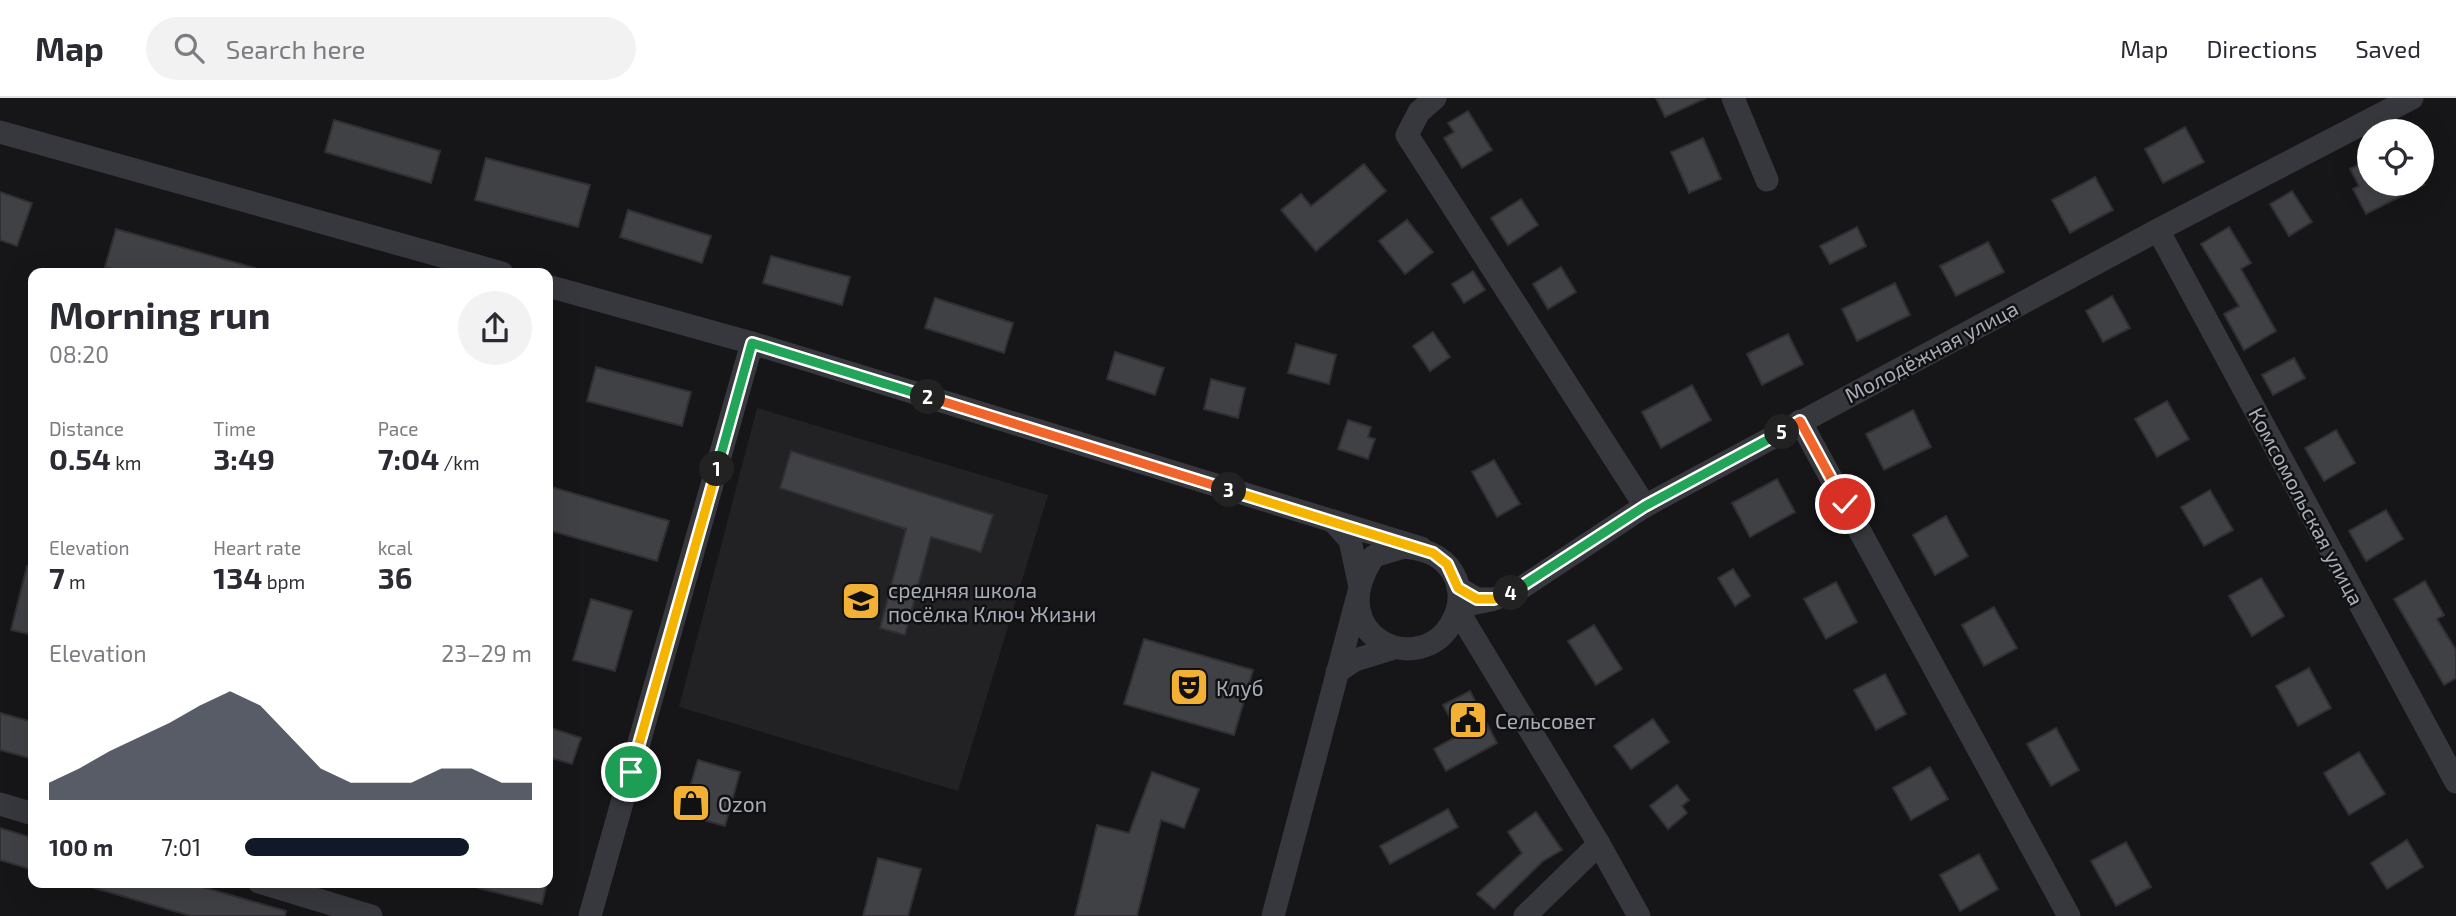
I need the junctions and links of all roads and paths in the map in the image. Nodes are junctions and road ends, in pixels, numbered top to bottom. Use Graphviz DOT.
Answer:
graph roads {
  1 [pos="1435,98"];
  2 [pos="1733,98"];
  3 [pos="2412,98"];
  4 [pos="0,132"];
  5 [pos="1768,180"];
  6 [pos="2158,230"];
  7 [pos="484,268"];
  8 [pos="553,287"];
  9 [pos="752,343"];
  10 [pos="1800,421"];
  11 [pos="1645,506"];
  12 [pos="1333,522"];
  13 [pos="1422,548"];
  14 [pos="1458,588"];
  15 [pos="1358,591"];
  16 [pos="1494,599"];
  17 [pos="1458,611"];
  18 [pos="1394,648"];
  19 [pos="1337,672"];
  20 [pos="2456,782"];
  21 [pos="0,804"];
  22 [pos="28,812"];
  23 [pos="1599,844"];
  24 [pos="279,888"];
  25 [pos="371,916"];
  26 [pos="590,916"];
  27 [pos="1273,916"];
  28 [pos="1525,916"];
  29 [pos="1639,916"];
  30 [pos="2070,916"];
  1 -- 11 [label="street"];
  2 -- 5 [label="street"];
  3 -- 6 [label="street, Молодёжная улица"];
  4 -- 7 [label="street"];
  6 -- 10 [label="street, Молодёжная улица"];
  6 -- 20 [label="street, Комсомольская улица"];
  8 -- 9 [label="street"];
  9 -- 12 [label="street"];
  9 -- 26 [label="street"];
  10 -- 11 [label="street, Молодёжная улица"];
  10 -- 30 [label="street"];
  11 -- 16 [label="street, Молодёжная улица"];
  12 -- 13 [label="street"];
  12 -- 15 [label="street"];
  13 -- 14 [label="street"];
  13 -- 15 [label="street"];
  14 -- 16 [label="street"];
  14 -- 17 [label="street"];
  15 -- 18 [label="street"];
  15 -- 19 [label="street"];
  16 -- 17 [label="street, Молодёжная улица"];
  17 -- 18 [label="street"];
  17 -- 23 [label="street"];
  18 -- 19 [label="street"];
  19 -- 27 [label="street"];
  21 -- 22 [label="street"];
  23 -- 28 [label="street"];
  23 -- 29 [label="street"];
  24 -- 25 [label="street"];
}
